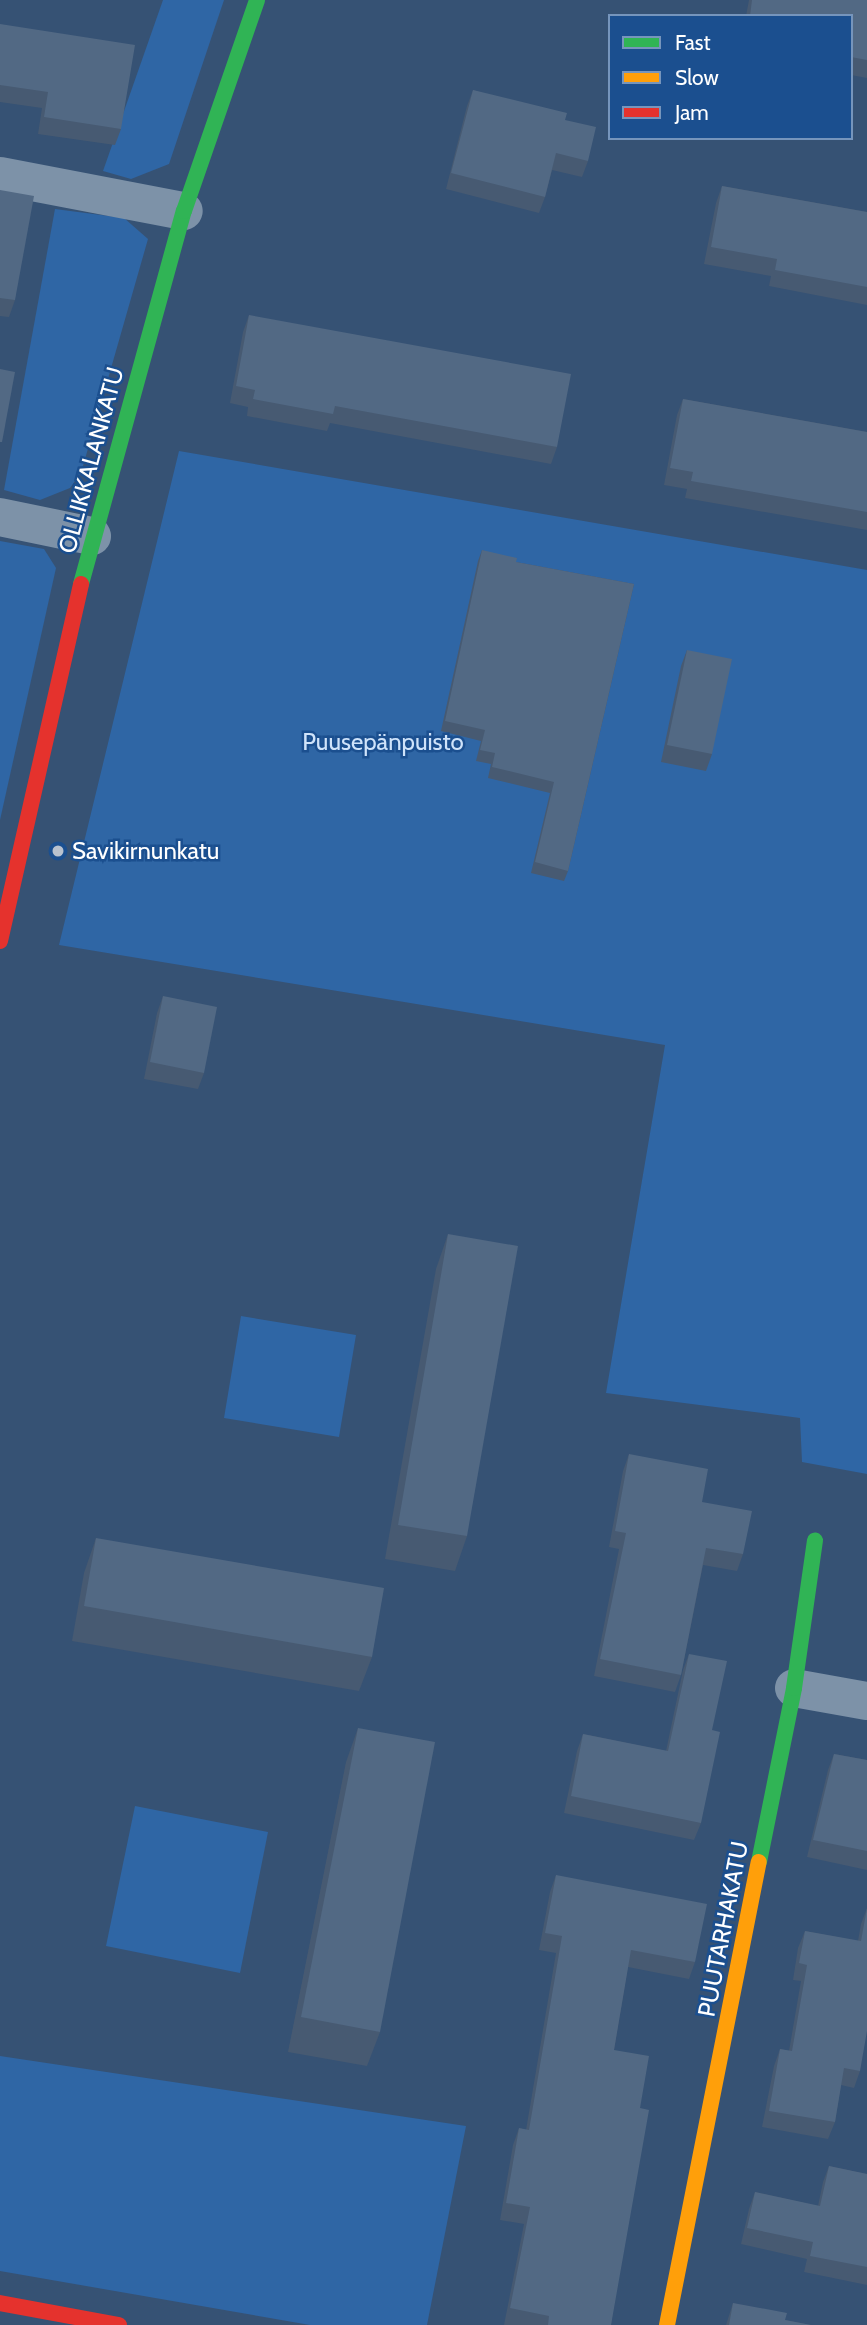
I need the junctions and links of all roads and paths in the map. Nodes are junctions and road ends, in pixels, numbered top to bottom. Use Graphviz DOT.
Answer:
graph roads {
  1 [pos="257,0"];
  2 [pos="0,176"];
  3 [pos="184,211"];
  4 [pos="0,517"];
  5 [pos="92,536"];
  6 [pos="0,941"];
  7 [pos="816,1540"];
  8 [pos="794,1688"];
  9 [pos="867,1701"];
  10 [pos="0,2303"];
  11 [pos="119,2325"];
  12 [pos="667,2325"];
  1 -- 3 [label="street, OLLIKKALANKATU"];
  2 -- 3 [label="street"];
  3 -- 5 [label="street, OLLIKKALANKATU"];
  4 -- 5 [label="street"];
  5 -- 6 [label="street, OLLIKKALANKATU"];
  7 -- 8 [label="street, PUUTARHAKATU"];
  8 -- 9 [label="street"];
  8 -- 12 [label="street, PUUTARHAKATU"];
  10 -- 11 [label="street"];
}
